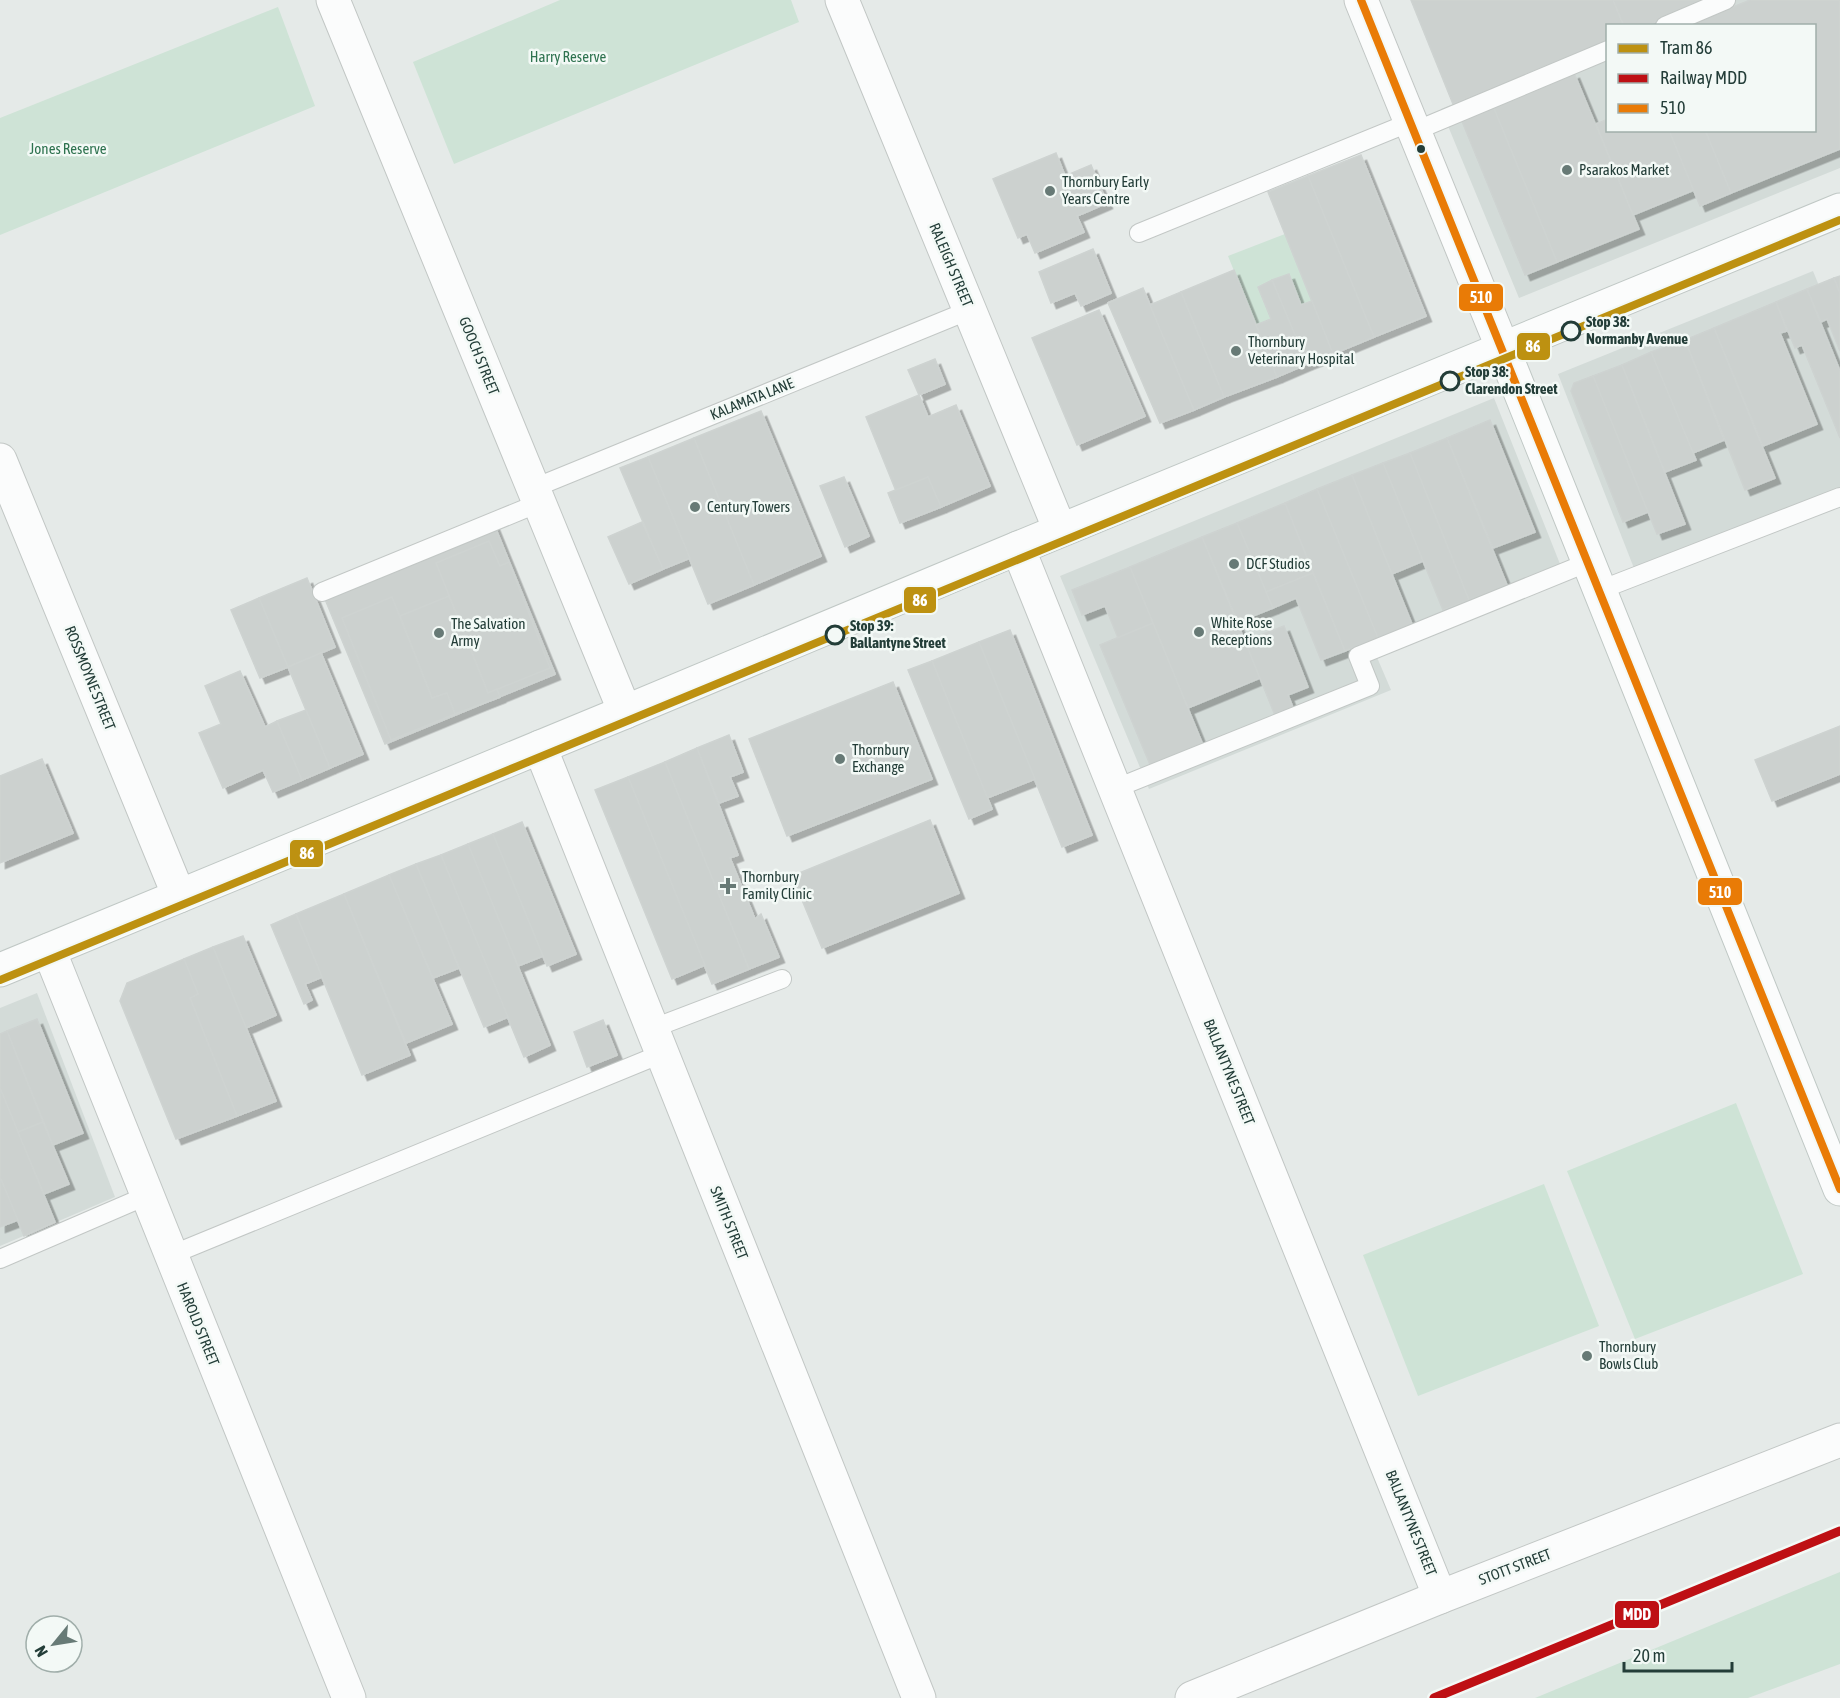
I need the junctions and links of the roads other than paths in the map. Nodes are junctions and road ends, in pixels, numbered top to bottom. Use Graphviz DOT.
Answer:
graph roads {
  1 [pos="333,0"];
  2 [pos="842,0"];
  3 [pos="1361,0"];
  4 [pos="1726,0"];
  5 [pos="1670,24"];
  6 [pos="1606,51"];
  7 [pos="1413,127"];
  8 [pos="1840,210"];
  9 [pos="1139,233"];
  10 [pos="969,310"];
  11 [pos="1503,349"];
  12 [pos="0,460"];
  13 [pos="536,496"];
  14 [pos="1840,497"];
  15 [pos="1060,530"];
  16 [pos="1018,548"];
  17 [pos="1594,576"];
  18 [pos="322,592"];
  19 [pos="625,712"];
  20 [pos="540,747"];
  21 [pos="1114,789"];
  22 [pos="179,896"];
  23 [pos="49,950"];
  24 [pos="0,970"];
  25 [pos="782,980"];
  26 [pos="656,1041"];
  27 [pos="1840,1189"];
  28 [pos="146,1196"];
  29 [pos="171,1256"];
  30 [pos="0,1258"];
  31 [pos="1840,1440"];
  32 [pos="1440,1597"];
  33 [pos="349,1698"];
  34 [pos="919,1698"];
  35 [pos="1192,1698"];
  1 -- 13 [label="street, GOOCH STREET"];
  2 -- 10 [label="street, RALEIGH STREET"];
  3 -- 7 [label="street"];
  4 -- 5 [label="lane"];
  6 -- 7 [label="lane"];
  7 -- 9 [label="lane"];
  7 -- 11 [label="street"];
  8 -- 11 [label="street"];
  10 -- 13 [label="lane, KALAMATA LANE"];
  10 -- 15 [label="street, RALEIGH STREET"];
  11 -- 15 [label="street"];
  11 -- 17 [label="street"];
  12 -- 22 [label="street, ROSSMOYNE STREET"];
  13 -- 18 [label="lane, KALAMATA LANE"];
  13 -- 19 [label="street, GOOCH STREET"];
  14 -- 17 [label="lane"];
  15 -- 16 [label="street"];
  16 -- 19 [label="street"];
  16 -- 21 [label="street, BALLANTYNE STREET"];
  17 -- 21 [label="lane"];
  17 -- 27 [label="street"];
  19 -- 20 [label="street"];
  20 -- 22 [label="street"];
  20 -- 26 [label="street, SMITH STREET"];
  21 -- 32 [label="street, BALLANTYNE STREET"];
  22 -- 23 [label="street"];
  23 -- 24 [label="street"];
  23 -- 28 [label="street, HAROLD STREET"];
  25 -- 26 [label="lane"];
  26 -- 29 [label="lane"];
  26 -- 34 [label="street, SMITH STREET"];
  28 -- 29 [label="street, HAROLD STREET"];
  28 -- 30 [label="lane"];
  29 -- 33 [label="street, HAROLD STREET"];
  31 -- 32 [label="street, STOTT STREET"];
  32 -- 35 [label="street, STOTT STREET"];
}
